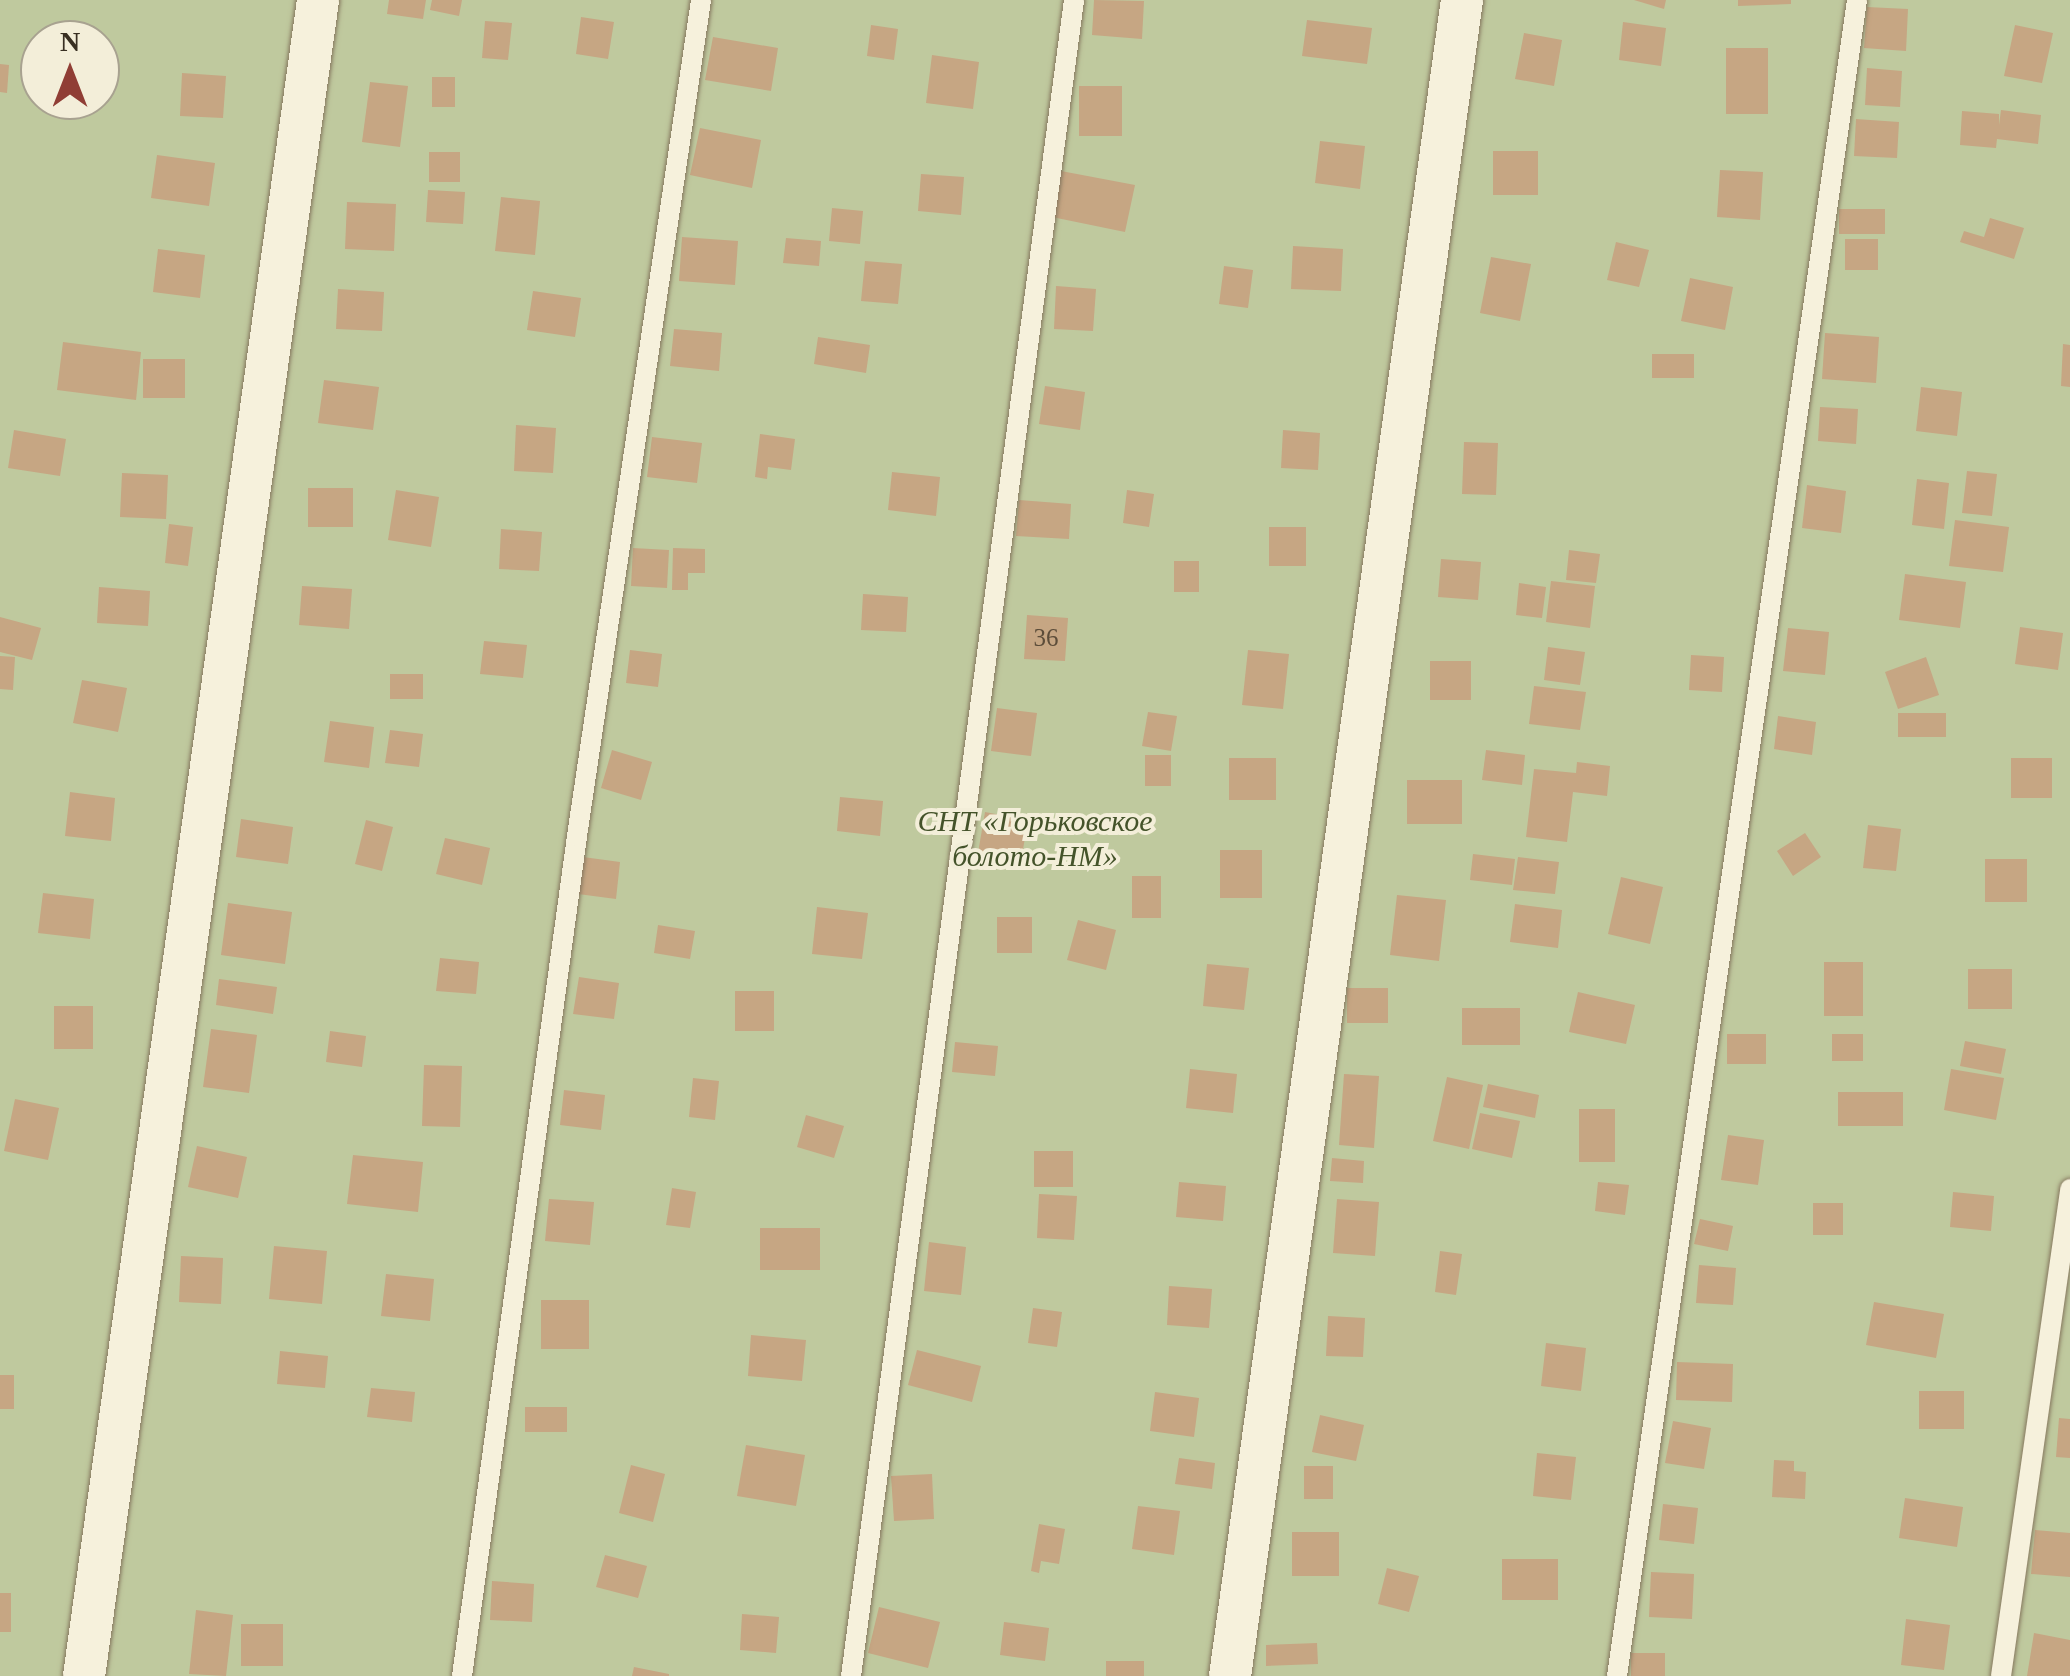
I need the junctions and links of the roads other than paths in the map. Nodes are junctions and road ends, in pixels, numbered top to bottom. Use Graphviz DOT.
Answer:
graph roads {
  1 [pos="318,0"];
  2 [pos="701,0"];
  3 [pos="1074,0"];
  4 [pos="1462,0"];
  5 [pos="1857,0"];
  6 [pos="2070,1189"];
  7 [pos="84,1676"];
  8 [pos="462,1676"];
  9 [pos="852,1676"];
  10 [pos="1230,1676"];
  11 [pos="1617,1676"];
  12 [pos="2001,1676"];
  1 -- 7 [label="street"];
  2 -- 8 [label="lane"];
  3 -- 9 [label="lane"];
  4 -- 10 [label="street"];
  5 -- 11 [label="lane"];
  6 -- 12 [label="lane"];
}
